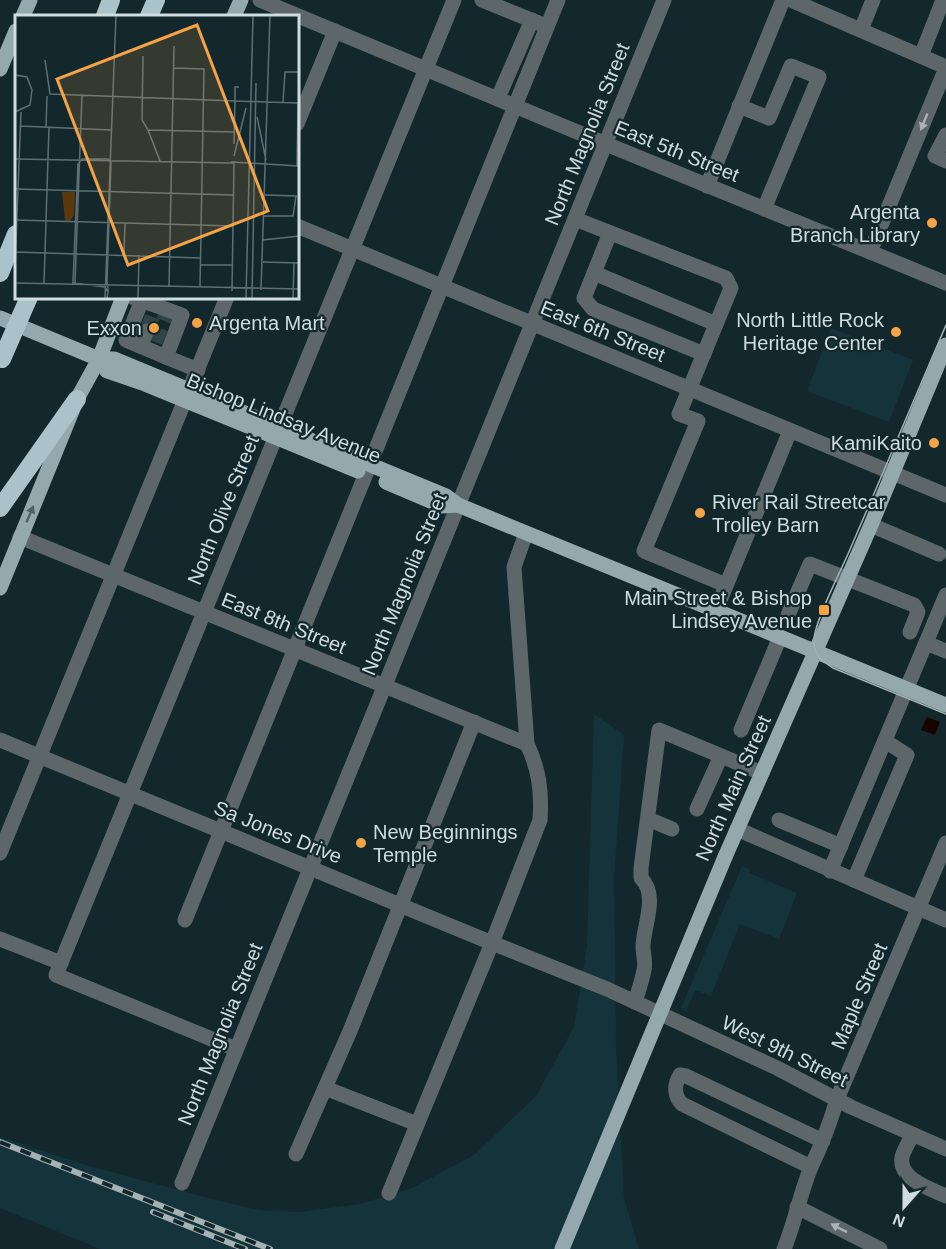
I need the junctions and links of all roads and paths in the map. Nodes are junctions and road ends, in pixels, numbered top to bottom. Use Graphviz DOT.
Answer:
graph roads {
  1 [pos="30,0"];
  2 [pos="111,0"];
  3 [pos="156,0"];
  4 [pos="241,0"];
  5 [pos="260,0"];
  6 [pos="454,0"];
  7 [pos="482,0"];
  8 [pos="558,0"];
  9 [pos="664,0"];
  10 [pos="783,0"];
  11 [pos="791,0"];
  12 [pos="873,0"];
  13 [pos="943,0"];
  14 [pos="23,15"];
  15 [pos="105,15"];
  16 [pos="149,15"];
  17 [pos="234,15"];
  18 [pos="296,15"];
  19 [pos="298,16"];
  20 [pos="532,20"];
  21 [pos="548,26"];
  22 [pos="861,30"];
  23 [pos="335,31"];
  24 [pos="15,33"];
  25 [pos="921,56"];
  26 [pos="946,68"];
  27 [pos="0,69"];
  28 [pos="426,69"];
  29 [pos="498,98"];
  30 [pos="516,105"];
  31 [pos="740,106"];
  32 [pos="298,122"];
  33 [pos="946,135"];
  34 [pos="606,144"];
  35 [pos="946,161"];
  36 [pos="707,186"];
  37 [pos="764,209"];
  38 [pos="575,219"];
  39 [pos="298,226"];
  40 [pos="610,233"];
  41 [pos="15,236"];
  42 [pos="352,249"];
  43 [pos="870,252"];
  44 [pos="0,273"];
  45 [pos="594,273"];
  46 [pos="946,283"];
  47 [pos="442,287"];
  48 [pos="29,298"];
  49 [pos="123,298"];
  50 [pos="227,298"];
  51 [pos="153,307"];
  52 [pos="0,318"];
  53 [pos="532,324"];
  54 [pos="716,324"];
  55 [pos="946,345"];
  56 [pos="152,346"];
  57 [pos="704,354"];
  58 [pos="99,359"];
  59 [pos="1,361"];
  60 [pos="198,370"];
  61 [pos="941,372"];
  62 [pos="149,374"];
  63 [pos="689,389"];
  64 [pos="187,396"];
  65 [pos="77,399"];
  66 [pos="790,431"];
  67 [pos="277,433"];
  68 [pos="368,469"];
  69 [pos="893,473"];
  70 [pos="946,495"];
  71 [pos="458,505"];
  72 [pos="0,508"];
  73 [pos="871,525"];
  74 [pos="526,533"];
  75 [pos="20,537"];
  76 [pos="939,554"];
  77 [pos="113,575"];
  78 [pos="847,579"];
  79 [pos="726,585"];
  80 [pos="0,588"];
  81 [pos="946,595"];
  82 [pos="716,610"];
  83 [pos="204,613"];
  84 [pos="788,615"];
  85 [pos="910,632"];
  86 [pos="780,637"];
  87 [pos="926,643"];
  88 [pos="294,650"];
  89 [pos="815,651"];
  90 [pos="946,651"];
  91 [pos="385,687"];
  92 [pos="908,689"];
  93 [pos="946,705"];
  94 [pos="474,722"];
  95 [pos="741,730"];
  96 [pos="0,740"];
  97 [pos="885,741"];
  98 [pos="527,744"];
  99 [pos="40,756"];
  100 [pos="721,756"];
  101 [pos="762,773"];
  102 [pos="130,793"];
  103 [pos="697,808"];
  104 [pos="648,819"];
  105 [pos="779,820"];
  106 [pos="672,829"];
  107 [pos="737,830"];
  108 [pos="221,831"];
  109 [pos="946,843"];
  110 [pos="841,846"];
  111 [pos="0,853"];
  112 [pos="310,868"];
  113 [pos="830,871"];
  114 [pos="854,880"];
  115 [pos="401,905"];
  116 [pos="919,909"];
  117 [pos="185,920"];
  118 [pos="946,920"];
  119 [pos="0,939"];
  120 [pos="492,943"];
  121 [pos="60,966"];
  122 [pos="607,989"];
  123 [pos="635,1002"];
  124 [pos="236,1049"];
  125 [pos="325,1088"];
  126 [pos="837,1099"];
  127 [pos="417,1124"];
  128 [pos="912,1135"];
  129 [pos="824,1141"];
  130 [pos="946,1149"];
  131 [pos="296,1154"];
  132 [pos="811,1167"];
  133 [pos="182,1183"];
  134 [pos="389,1193"];
  135 [pos="946,1196"];
  136 [pos="797,1207"];
  137 [pos="562,1249"];
  138 [pos="784,1249"];
  139 [pos="880,1249"];
  1 -- 14 [label="main road"];
  2 -- 15 [label="highway"];
  3 -- 16 [label="highway"];
  4 -- 17 [label="main road"];
  5 -- 18 [label="street, East 5th Street"];
  6 -- 28 [label="street, North Olive Street"];
  7 -- 20 [label="street"];
  8 -- 21 [label="street"];
  9 -- 34 [label="street, North Magnolia Street"];
  10 -- 31 [label="street"];
  11 -- 22 [label="street"];
  12 -- 22 [label="street"];
  13 -- 25 [label="street"];
  19 -- 23 [label="street, East 5th Street"];
  20 -- 21 [label="street"];
  20 -- 29 [label="street"];
  21 -- 30 [label="street"];
  22 -- 25 [label="street"];
  23 -- 28 [label="street, East 5th Street"];
  23 -- 32 [label="street"];
  24 -- 27 [label="main road"];
  25 -- 26 [label="street"];
  26 -- 43 [label="street, one-way"];
  28 -- 29 [label="street, East 5th Street"];
  28 -- 42 [label="street, North Olive Street"];
  29 -- 30 [label="street, East 5th Street"];
  30 -- 34 [label="street, East 5th Street"];
  30 -- 47 [label="street"];
  31 -- 36 [label="street"];
  31 -- 37 [label="street"];
  33 -- 35 [label="street"];
  34 -- 36 [label="street, East 5th Street"];
  34 -- 38 [label="street, North Magnolia Street"];
  36 -- 37 [label="street, East 5th Street"];
  37 -- 43 [label="street, East 5th Street"];
  38 -- 40 [label="street"];
  38 -- 53 [label="street, North Magnolia Street"];
  39 -- 42 [label="street, East 6th Street"];
  40 -- 45 [label="street"];
  40 -- 54 [label="street"];
  41 -- 44 [label="highway"];
  42 -- 47 [label="street, East 6th Street"];
  42 -- 67 [label="street, North Olive Street"];
  43 -- 46 [label="street, East 5th Street"];
  45 -- 54 [label="street"];
  45 -- 57 [label="street"];
  47 -- 53 [label="street, East 6th Street"];
  47 -- 68 [label="street"];
  48 -- 59 [label="highway, bridge"];
  49 -- 58 [label="main road"];
  50 -- 60 [label="street"];
  51 -- 56 [label="street"];
  51 -- 56 [label="street"];
  52 -- 58 [label="main road, Bishop Lindsay Avenue"];
  53 -- 63 [label="street, East 6th Street"];
  53 -- 71 [label="street, North Magnolia Street"];
  54 -- 57 [label="street"];
  55 -- 61 [label="main road, North Main Street"];
  56 -- 60 [label="street"];
  56 -- 62 [label="street"];
  57 -- 63 [label="street"];
  58 -- 62 [label="main road, Bishop Lindsay Avenue"];
  58 -- 64 [label="main road, Bishop Lindsay Avenue"];
  58 -- 65 [label="main road"];
  60 -- 64 [label="street"];
  61 -- 69 [label="main road, North Main Street"];
  62 -- 64 [label="main road, Bishop Lindsay Avenue"];
  63 -- 66 [label="street, East 6th Street"];
  63 -- 79 [label="street"];
  64 -- 67 [label="main road, Bishop Lindsay Avenue"];
  64 -- 77 [label="street"];
  65 -- 72 [label="highway"];
  75 -- 65 [label="main road, one-way"];
  66 -- 69 [label="street, East 6th Street"];
  66 -- 79 [label="street"];
  67 -- 68 [label="main road, Bishop Lindsay Avenue"];
  67 -- 83 [label="street, North Olive Street"];
  68 -- 71 [label="main road, Bishop Lindsay Avenue"];
  68 -- 88 [label="street"];
  69 -- 70 [label="street, East 6th Street"];
  69 -- 73 [label="main road, North Main Street"];
  71 -- 74 [label="main road, Bishop Lindsay Avenue"];
  71 -- 91 [label="street, North Magnolia Street"];
  73 -- 76 [label="street"];
  73 -- 78 [label="main road, North Main Street"];
  74 -- 82 [label="main road, Bishop Lindsay Avenue"];
  74 -- 98 [label="street"];
  75 -- 77 [label="street, East 8th Street"];
  75 -- 80 [label="main road"];
  77 -- 83 [label="street, East 8th Street"];
  77 -- 99 [label="street"];
  78 -- 84 [label="street"];
  78 -- 85 [label="street"];
  78 -- 89 [label="main road, North Main Street"];
  79 -- 82 [label="street"];
  81 -- 87 [label="street"];
  82 -- 86 [label="main road, Bishop Lindsay Avenue"];
  83 -- 88 [label="street, East 8th Street"];
  83 -- 102 [label="street, North Olive Street"];
  86 -- 89 [label="main road, Bishop Lindsay Avenue"];
  86 -- 95 [label="street"];
  87 -- 90 [label="street"];
  87 -- 92 [label="street"];
  88 -- 91 [label="street, East 8th Street"];
  88 -- 108 [label="street"];
  89 -- 92 [label="main road, Bishop Lindsay Avenue"];
  89 -- 101 [label="main road, North Main Street"];
  91 -- 94 [label="street, East 8th Street"];
  91 -- 112 [label="street, North Magnolia Street"];
  92 -- 93 [label="main road, Bishop Lindsay Avenue"];
  92 -- 97 [label="street"];
  94 -- 98 [label="street, East 8th Street"];
  94 -- 115 [label="street"];
  96 -- 99 [label="street, Sa Jones Drive"];
  97 -- 110 [label="street"];
  97 -- 114 [label="street"];
  98 -- 120 [label="street"];
  99 -- 102 [label="street, Sa Jones Drive"];
  99 -- 111 [label="street"];
  100 -- 101 [label="street"];
  100 -- 103 [label="street"];
  100 -- 104 [label="street"];
  101 -- 107 [label="main road, North Main Street"];
  102 -- 108 [label="street, Sa Jones Drive"];
  102 -- 121 [label="street, North Olive Street"];
  104 -- 106 [label="street"];
  104 -- 123 [label="street"];
  105 -- 110 [label="street"];
  107 -- 113 [label="street"];
  107 -- 137 [label="main road, North Main Street, bridge"];
  108 -- 112 [label="street, Sa Jones Drive"];
  108 -- 117 [label="street"];
  109 -- 116 [label="street, Maple Street"];
  110 -- 113 [label="street"];
  112 -- 115 [label="street, Sa Jones Drive"];
  112 -- 124 [label="street, North Magnolia Street"];
  113 -- 114 [label="street"];
  114 -- 116 [label="street"];
  115 -- 120 [label="street, Sa Jones Drive"];
  115 -- 125 [label="street"];
  116 -- 118 [label="street"];
  116 -- 126 [label="street, Maple Street"];
  119 -- 121 [label="street"];
  120 -- 122 [label="street, Sa Jones Drive"];
  120 -- 127 [label="street"];
  121 -- 124 [label="street"];
  122 -- 123 [label="street, West 9th Street"];
  123 -- 126 [label="street, West 9th Street"];
  124 -- 133 [label="street, North Magnolia Street"];
  125 -- 127 [label="street"];
  125 -- 131 [label="street"];
  126 -- 128 [label="street, West 9th Street"];
  126 -- 129 [label="street, Maple Street"];
  127 -- 134 [label="street"];
  128 -- 130 [label="street, West 9th Street"];
  128 -- 135 [label="street"];
  129 -- 132 [label="street, Maple Street"];
  129 -- 132 [label="street"];
  132 -- 136 [label="street, Maple Street"];
  136 -- 138 [label="street, Maple Street"];
  139 -- 136 [label="street, one-way"];
}
